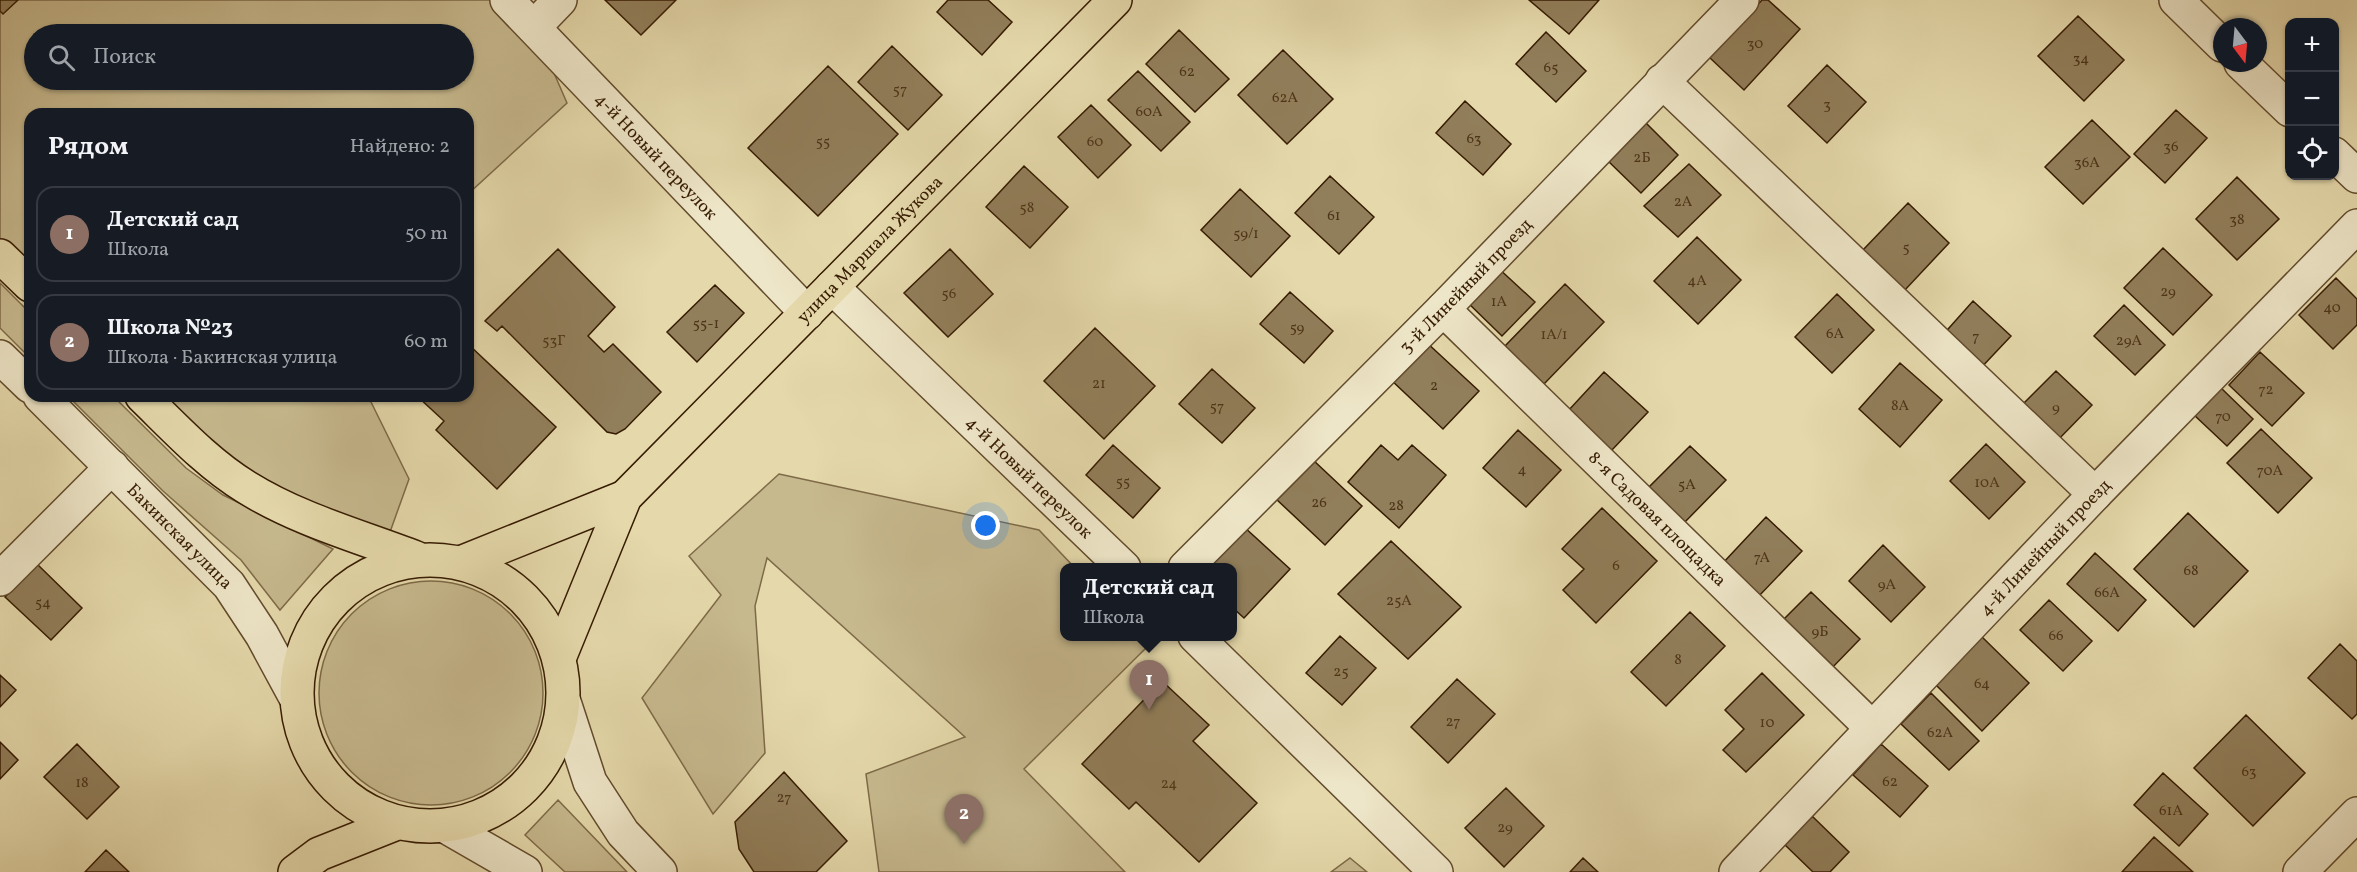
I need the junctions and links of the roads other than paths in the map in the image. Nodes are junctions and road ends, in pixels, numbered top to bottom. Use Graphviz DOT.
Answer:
graph roads {
  1 [pos="507,0"];
  2 [pos="560,0"];
  3 [pos="1116,0"];
  4 [pos="1742,0"];
  5 [pos="2176,0"];
  6 [pos="534,27"];
  7 [pos="2213,36"];
  8 [pos="2250,72"];
  9 [pos="1662,81"];
  10 [pos="2285,106"];
  11 [pos="2339,159"];
  12 [pos="2357,176"];
  13 [pos="2357,226"];
  14 [pos="0,256"];
  15 [pos="24,279"];
  16 [pos="832,288"];
  17 [pos="1443,309"];
  18 [pos="807,313"];
  19 [pos="0,357"];
  20 [pos="24,380"];
  21 [pos="46,402"];
  22 [pos="148,402"];
  23 [pos="112,467"];
  24 [pos="2095,495"];
  25 [pos="625,497"];
  26 [pos="416,558"];
  27 [pos="463,562"];
  28 [pos="1120,563"];
  29 [pos="1189,563"];
  30 [pos="0,579"];
  31 [pos="1200,641"];
  32 [pos="560,656"];
  33 [pos="295,696"];
  34 [pos="564,702"];
  35 [pos="1872,728"];
  36 [pos="2357,814"];
  37 [pos="398,824"];
  38 [pos="445,826"];
  39 [pos="295,872"];
  40 [pos="525,872"];
  41 [pos="660,872"];
  42 [pos="1436,872"];
  43 [pos="1736,872"];
  44 [pos="2300,872"];
  1 -- 6 [label="street, 4-й Новый переулок"];
  2 -- 6 [label="street"];
  3 -- 16 [label="main road, улица Маршала Жукова"];
  4 -- 9 [label="street, 3-й Линейный проезд"];
  5 -- 7 [label="street"];
  6 -- 18 [label="street, 4-й Новый переулок"];
  8 -- 10 [label="street"];
  9 -- 17 [label="street, 3-й Линейный проезд"];
  9 -- 24 [label="street"];
  11 -- 12 [label="street"];
  13 -- 24 [label="street, 4-й Линейный проезд"];
  14 -- 15 [label="main road"];
  16 -- 18 [label="main road, улица Маршала Жукова"];
  16 -- 28 [label="street, 4-й Новый переулок"];
  17 -- 29 [label="street, 3-й Линейный проезд"];
  17 -- 35 [label="street, 8-я Садовая площадка"];
  18 -- 25 [label="main road, улица Маршала Жукова"];
  19 -- 20 [label="street"];
  21 -- 23 [label="street, Бакинская улица"];
  22 -- 26 [label="main road"];
  23 -- 30 [label="street"];
  23 -- 33 [label="street, Бакинская улица"];
  24 -- 35 [label="street, 4-й Линейный проезд"];
  25 -- 27 [label="main road, улица Маршала Жукова"];
  25 -- 32 [label="main road, улица Маршала Жукова"];
  26 -- 27 [label="main road"];
  26 -- 33 [label="main road"];
  27 -- 32 [label="main road"];
  31 -- 42 [label="street"];
  32 -- 34 [label="main road"];
  33 -- 37 [label="main road"];
  34 -- 38 [label="main road"];
  34 -- 41 [label="street"];
  35 -- 43 [label="street, 4-й Линейный проезд"];
  36 -- 44 [label="street"];
  37 -- 38 [label="main road"];
  37 -- 39 [label="main road"];
  38 -- 40 [label="street"];
}
